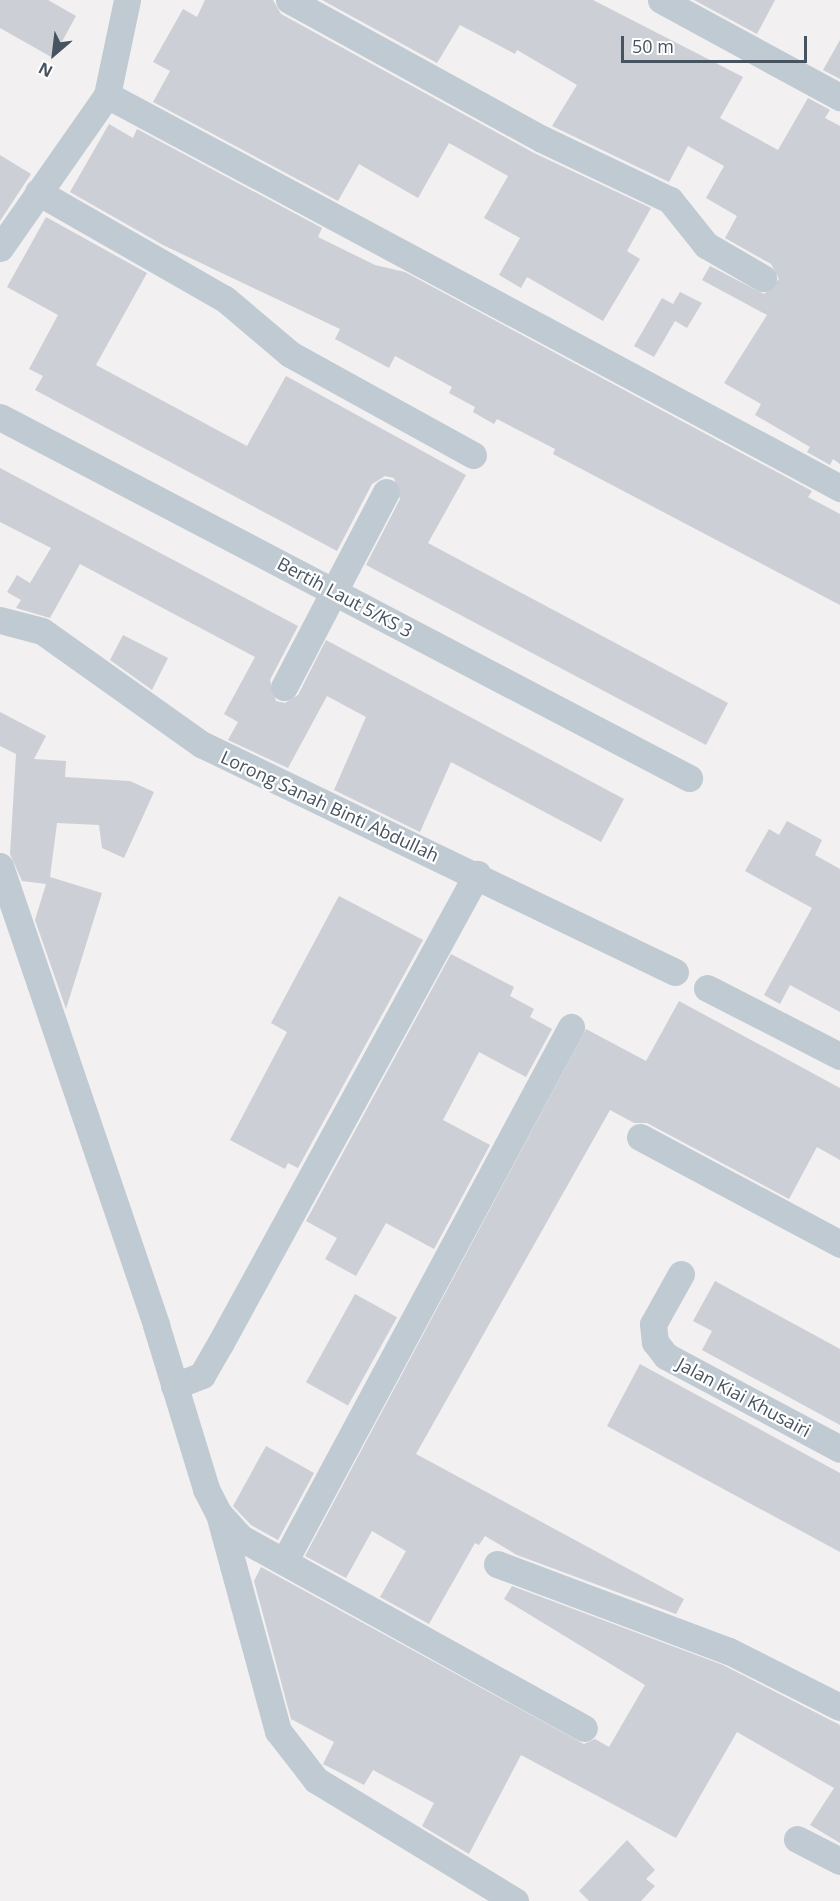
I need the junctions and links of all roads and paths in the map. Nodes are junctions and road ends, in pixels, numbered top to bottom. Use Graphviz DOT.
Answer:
graph roads {
  1 [pos="127,0"];
  2 [pos="289,0"];
  3 [pos="661,0"];
  4 [pos="107,95"];
  5 [pos="840,97"];
  6 [pos="38,192"];
  7 [pos="0,248"];
  8 [pos="763,278"];
  9 [pos="0,417"];
  10 [pos="473,455"];
  11 [pos="840,488"];
  12 [pos="386,492"];
  13 [pos="334,592"];
  14 [pos="0,620"];
  15 [pos="284,687"];
  16 [pos="689,778"];
  17 [pos="0,866"];
  18 [pos="477,874"];
  19 [pos="675,972"];
  20 [pos="707,988"];
  21 [pos="571,1027"];
  22 [pos="840,1056"];
  23 [pos="640,1137"];
  24 [pos="840,1244"];
  25 [pos="681,1274"];
  26 [pos="174,1386"];
  27 [pos="840,1449"];
  28 [pos="219,1514"];
  29 [pos="285,1560"];
  30 [pos="497,1564"];
  31 [pos="840,1707"];
  32 [pos="584,1728"];
  33 [pos="797,1839"];
  34 [pos="840,1861"];
  35 [pos="515,1901"];
  1 -- 4 [label="street"];
  2 -- 8 [label="street"];
  3 -- 5 [label="street"];
  4 -- 6 [label="street"];
  4 -- 11 [label="street"];
  6 -- 7 [label="street"];
  6 -- 10 [label="street"];
  9 -- 13 [label="street, Bertih Laut 5/KS 3"];
  12 -- 13 [label="street"];
  13 -- 15 [label="street"];
  13 -- 16 [label="street, Bertih Laut 5/KS 3"];
  14 -- 18 [label="street, Lorong Sanah Binti Abdullah"];
  17 -- 26 [label="street"];
  18 -- 19 [label="street, Lorong Sanah Binti Abdullah"];
  18 -- 26 [label="street"];
  20 -- 22 [label="street"];
  21 -- 29 [label="street"];
  23 -- 24 [label="street"];
  25 -- 27 [label="street, Jalan Kiai Khusairi"];
  26 -- 28 [label="street"];
  28 -- 29 [label="street"];
  28 -- 35 [label="street"];
  29 -- 32 [label="street"];
  30 -- 31 [label="street"];
  33 -- 34 [label="street"];
}
